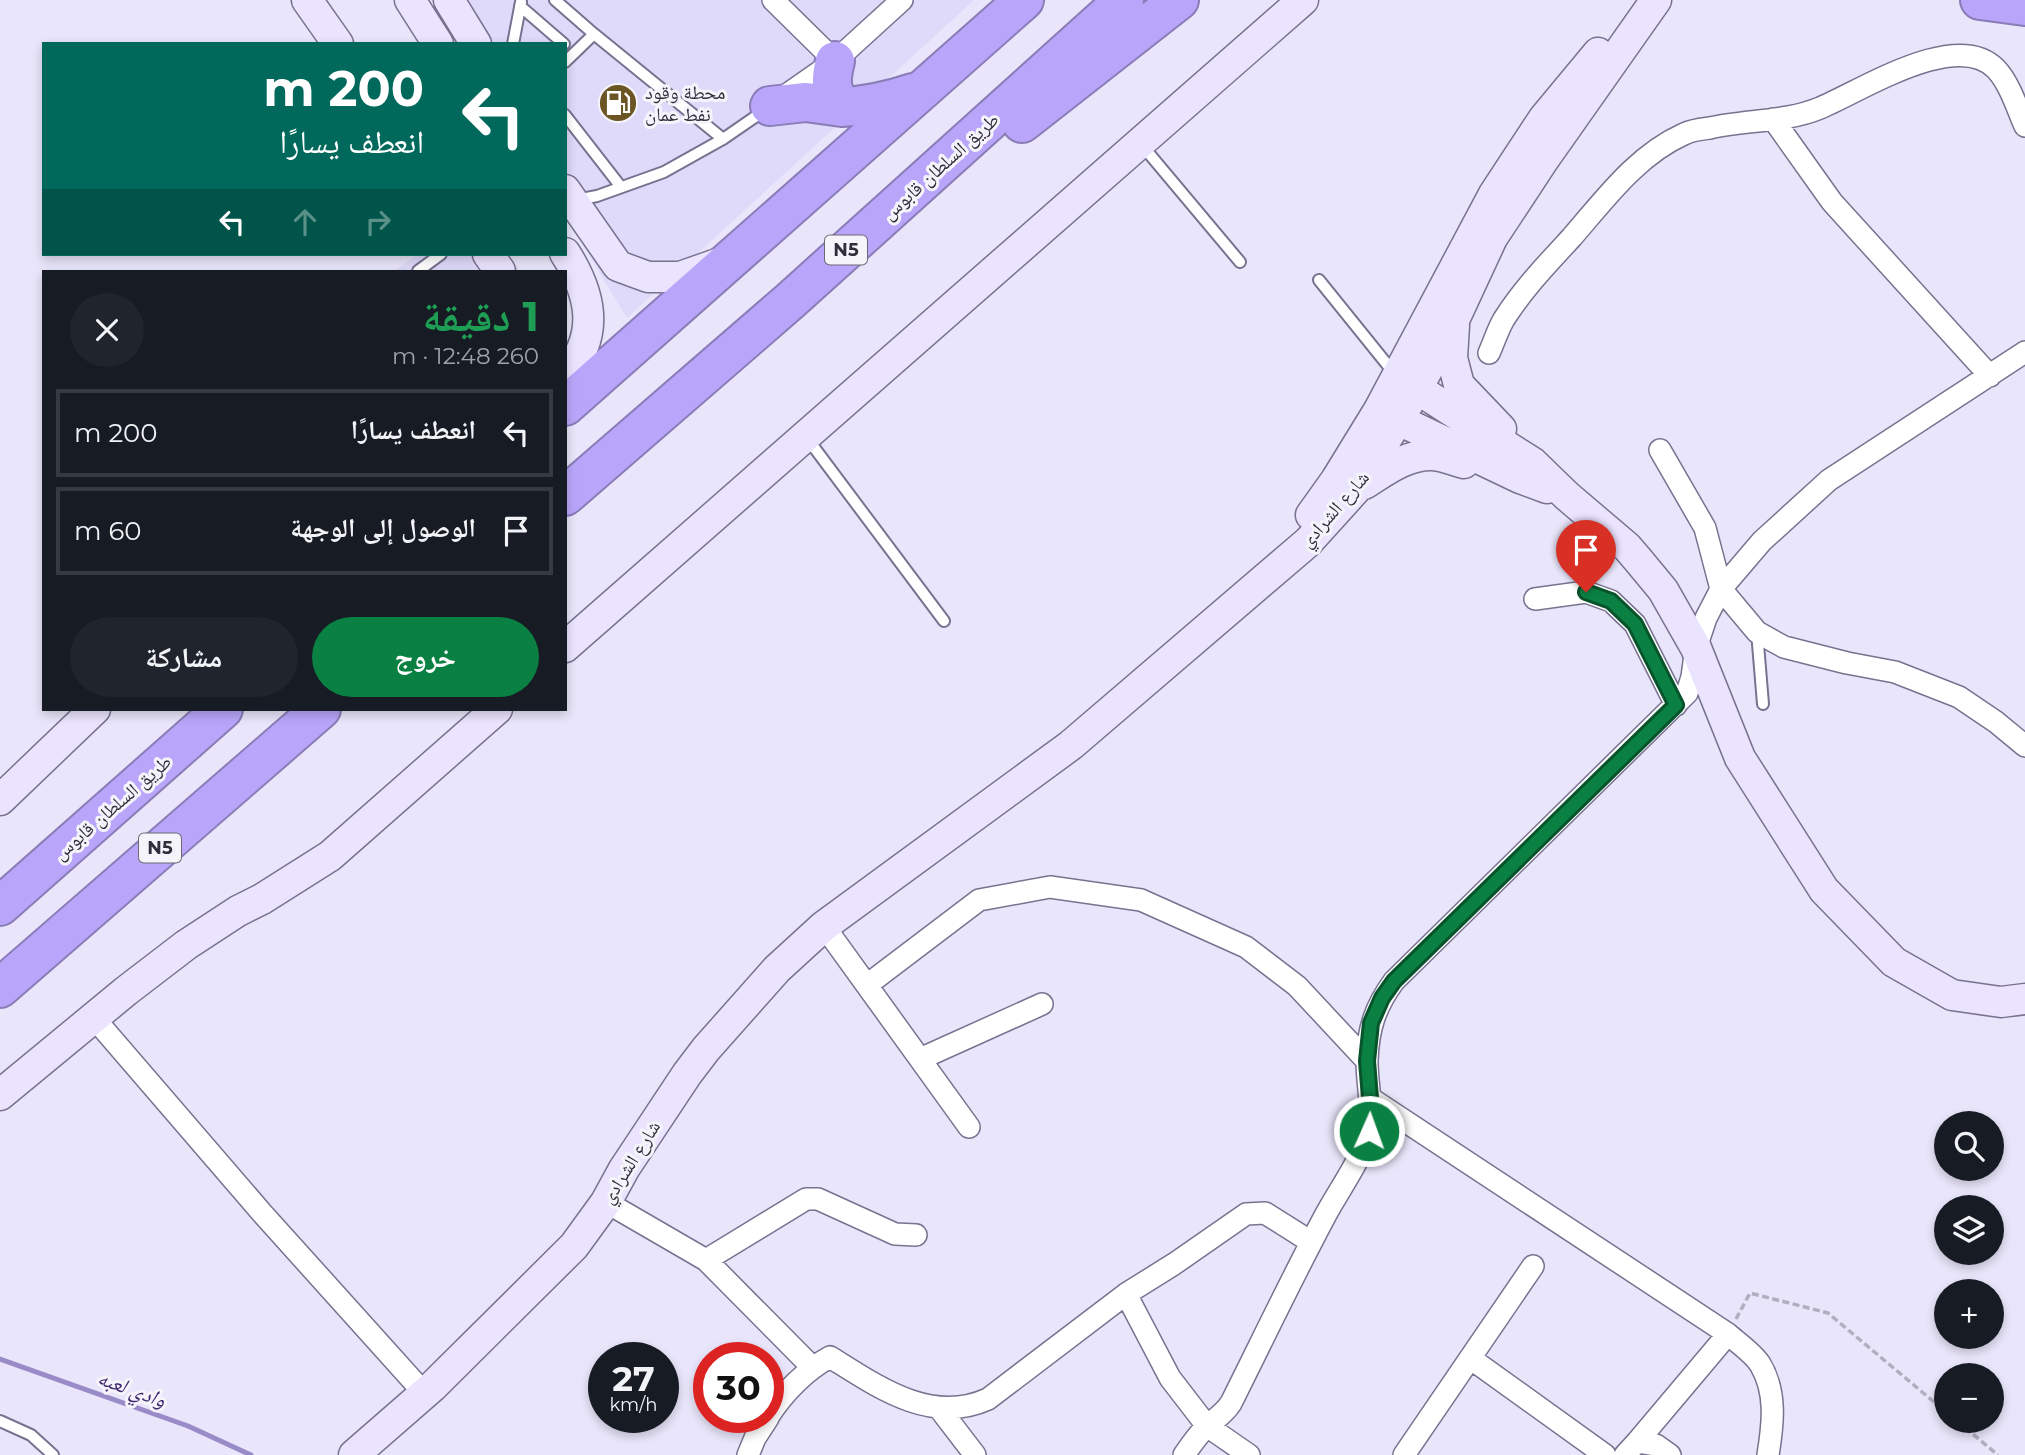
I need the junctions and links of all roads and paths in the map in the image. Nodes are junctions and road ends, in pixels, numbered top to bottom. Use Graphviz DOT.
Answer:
graph roads {
  1 [pos="307,0"];
  2 [pos="410,0"];
  3 [pos="555,0"];
  4 [pos="773,0"];
  5 [pos="902,0"];
  6 [pos="1024,0"];
  7 [pos="1124,0"];
  8 [pos="1179,0"];
  9 [pos="1303,0"];
  10 [pos="1650,0"];
  11 [pos="1656,0"];
  12 [pos="1980,0"];
  13 [pos="2004,0"];
  14 [pos="521,3"];
  15 [pos="2025,6"];
  16 [pos="445,18"];
  17 [pos="594,34"];
  18 [pos="337,42"];
  19 [pos="474,42"];
  20 [pos="513,42"];
  21 [pos="563,42"];
  22 [pos="567,46"];
  23 [pos="575,53"];
  24 [pos="567,60"];
  25 [pos="835,61"];
  26 [pos="922,91"];
  27 [pos="770,106"];
  28 [pos="842,107"];
  29 [pos="567,118"];
  30 [pos="1773,119"];
  31 [pos="2025,126"];
  32 [pos="723,139"];
  33 [pos="1141,144"];
  34 [pos="621,187"];
  35 [pos="567,198"];
  36 [pos="438,256"];
  37 [pos="567,256"];
  38 [pos="733,258"];
  39 [pos="1240,262"];
  40 [pos="419,270"];
  41 [pos="1319,280"];
  42 [pos="790,301"];
  43 [pos="1454,320"];
  44 [pos="2025,352"];
  45 [pos="1489,353"];
  46 [pos="567,373"];
  47 [pos="1990,376"];
  48 [pos="1407,383"];
  49 [pos="567,404"];
  50 [pos="1389,415"];
  51 [pos="806,435"];
  52 [pos="1660,450"];
  53 [pos="1526,470"];
  54 [pos="1355,490"];
  55 [pos="567,494"];
  56 [pos="1721,589"];
  57 [pos="1535,599"];
  58 [pos="944,621"];
  59 [pos="1757,632"];
  60 [pos="567,646"];
  61 [pos="1696,648"];
  62 [pos="1763,704"];
  63 [pos="1676,705"];
  64 [pos="93,711"];
  65 [pos="221,711"];
  66 [pos="319,711"];
  67 [pos="495,711"];
  68 [pos="2025,746"];
  69 [pos="0,800"];
  70 [pos="903,868"];
  71 [pos="0,906"];
  72 [pos="824,926"];
  73 [pos="867,985"];
  74 [pos="0,988"];
  75 [pos="2025,999"];
  76 [pos="1042,1003"];
  77 [pos="93,1018"];
  78 [pos="920,1059"];
  79 [pos="1367,1061"];
  80 [pos="0,1095"];
  81 [pos="1370,1098"];
  82 [pos="969,1127"];
  83 [pos="606,1202"];
  84 [pos="916,1235"];
  85 [pos="1311,1242"];
  86 [pos="706,1260"];
  87 [pos="1533,1266"];
  88 [pos="1126,1294"];
  89 [pos="1728,1334"];
  90 [pos="1470,1358"];
  91 [pos="812,1367"];
  92 [pos="424,1393"];
  93 [pos="784,1396"];
  94 [pos="1934,1402"];
  95 [pos="939,1408"];
  96 [pos="0,1421"];
  97 [pos="1207,1426"];
  98 [pos="758,1433"];
  99 [pos="1971,1433"];
  100 [pos="1631,1449"];
  101 [pos="53,1455"];
  102 [pos="354,1455"];
  103 [pos="748,1455"];
  104 [pos="975,1455"];
  105 [pos="1184,1455"];
  106 [pos="1249,1455"];
  107 [pos="1404,1455"];
  108 [pos="1605,1455"];
  109 [pos="1670,1455"];
  110 [pos="1768,1455"];
  111 [pos="1998,1455"];
  1 -- 18 [label="street"];
  2 -- 16 [label="street"];
  3 -- 17 [label="lane"];
  4 -- 25 [label="street"];
  5 -- 25 [label="street"];
  6 -- 26 [label="highway"];
  7 -- 42 [label="highway, طريق السلطان قابوس / N5"];
  8 -- 42 [label="highway"];
  9 -- 33 [label="street"];
  10 -- 48 [label="street, شارع الشرادي"];
  11 -- 43 [label="street, شارع الشرادي"];
  12 -- 15 [label="highway"];
  13 -- 15 [label="street"];
  14 -- 20 [label="lane"];
  14 -- 21 [label="lane"];
  16 -- 19 [label="street"];
  17 -- 23 [label="lane"];
  17 -- 32 [label="lane"];
  22 -- 23 [label="lane"];
  23 -- 24 [label="lane"];
  25 -- 27 [label="street"];
  25 -- 28 [label="highway"];
  26 -- 28 [label="highway"];
  26 -- 38 [label="highway"];
  27 -- 28 [label="highway"];
  27 -- 32 [label="lane"];
  29 -- 34 [label="lane"];
  30 -- 31 [label="street"];
  30 -- 45 [label="street"];
  30 -- 47 [label="street"];
  32 -- 34 [label="lane"];
  33 -- 39 [label="lane"];
  33 -- 51 [label="street"];
  34 -- 35 [label="lane"];
  35 -- 38 [label="street"];
  36 -- 40 [label="lane"];
  37 -- 46 [label="street"];
  38 -- 49 [label="highway"];
  41 -- 48 [label="lane"];
  42 -- 55 [label="highway, طريق السلطان قابوس / N5"];
  43 -- 48 [label="street, شارع الشرادي"];
  43 -- 53 [label="street"];
  44 -- 47 [label="street"];
  47 -- 56 [label="street"];
  48 -- 50 [label="street, شارع الشرادي"];
  48 -- 53 [label="street"];
  50 -- 53 [label="street"];
  50 -- 54 [label="street, شارع الشرادي"];
  50 -- 70 [label="street, شارع الشرادي"];
  51 -- 58 [label="lane"];
  51 -- 60 [label="street"];
  52 -- 56 [label="street"];
  53 -- 54 [label="street"];
  53 -- 61 [label="street"];
  54 -- 70 [label="street, شارع الشرادي"];
  56 -- 59 [label="street"];
  56 -- 61 [label="street"];
  57 -- 63 [label="street"];
  59 -- 62 [label="lane"];
  59 -- 68 [label="street"];
  61 -- 63 [label="street"];
  61 -- 75 [label="street"];
  63 -- 79 [label="street"];
  64 -- 69 [label="street"];
  65 -- 71 [label="highway, طريق السلطان قابوس"];
  66 -- 74 [label="highway, N5"];
  67 -- 77 [label="street"];
  70 -- 72 [label="street, شارع الشرادي"];
  72 -- 73 [label="street"];
  72 -- 83 [label="street, شارع الشرادي"];
  73 -- 78 [label="street"];
  73 -- 79 [label="street"];
  76 -- 78 [label="street"];
  77 -- 80 [label="street"];
  77 -- 92 [label="street"];
  78 -- 82 [label="street"];
  79 -- 81 [label="street"];
  81 -- 85 [label="street"];
  81 -- 89 [label="street"];
  83 -- 86 [label="street"];
  83 -- 92 [label="street, شارع الشرادي"];
  84 -- 86 [label="street"];
  85 -- 88 [label="street"];
  85 -- 97 [label="street"];
  86 -- 91 [label="street"];
  87 -- 90 [label="street"];
  88 -- 95 [label="street"];
  88 -- 97 [label="street"];
  89 -- 94 [label="path"];
  89 -- 100 [label="street"];
  89 -- 110 [label="street"];
  90 -- 107 [label="street"];
  90 -- 108 [label="street"];
  91 -- 93 [label="street"];
  91 -- 95 [label="street"];
  92 -- 102 [label="street, شارع الشرادي"];
  95 -- 104 [label="street"];
  96 -- 101 [label="lane"];
  97 -- 105 [label="street"];
  97 -- 106 [label="street"];
  98 -- 103 [label="street"];
  99 -- 111 [label="path"];
  100 -- 109 [label="street"];
}
